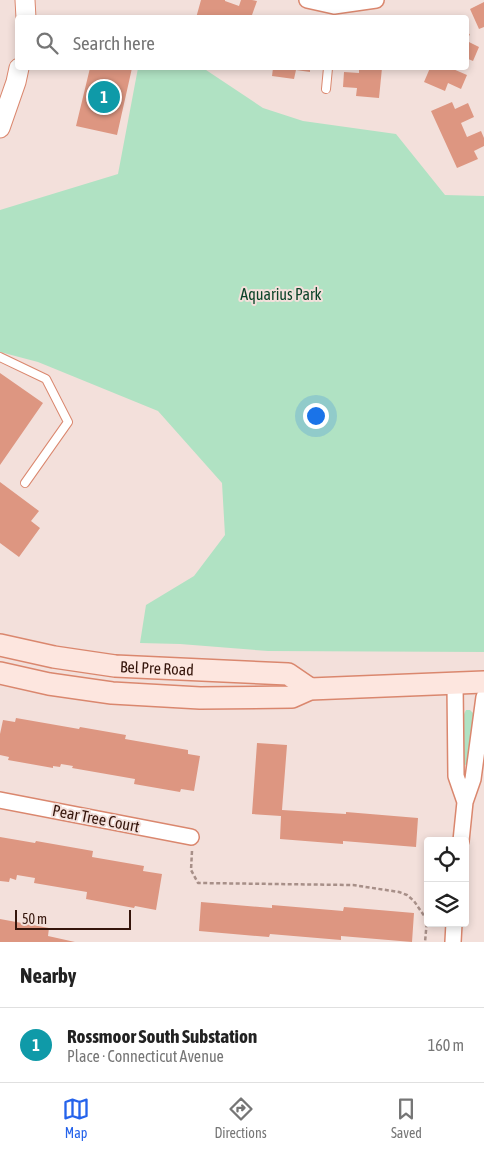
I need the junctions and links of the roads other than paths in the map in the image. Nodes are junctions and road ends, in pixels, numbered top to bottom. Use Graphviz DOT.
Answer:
graph roads {
  1 [pos="25,0"];
  2 [pos="307,0"];
  3 [pos="376,0"];
  4 [pos="26,15"];
  5 [pos="19,70"];
  6 [pos="328,70"];
  7 [pos="326,89"];
  8 [pos="0,128"];
  9 [pos="0,357"];
  10 [pos="25,483"];
  11 [pos="0,645"];
  12 [pos="0,673"];
  13 [pos="484,682"];
  14 [pos="455,684"];
  15 [pos="310,689"];
  16 [pos="484,697"];
  17 [pos="0,800"];
  18 [pos="465,802"];
  19 [pos="190,837"];
  20 [pos="461,837"];
  21 [pos="454,927"];
  22 [pos="453,942"];
  1 -- 4 [label="street"];
  2 -- 3 [label="street"];
  5 -- 8 [label="street"];
  6 -- 7 [label="lane"];
  9 -- 10 [label="lane"];
  11 -- 15 [label="main road, Bel Pre Road"];
  12 -- 15 [label="main road, Bel Pre Road"];
  13 -- 14 [label="main road, Bel Pre Road"];
  14 -- 15 [label="main road, Bel Pre Road"];
  14 -- 18 [label="street"];
  16 -- 18 [label="street"];
  17 -- 19 [label="street, Pear Tree Court"];
  18 -- 20 [label="street"];
  21 -- 22 [label="street"];
}
